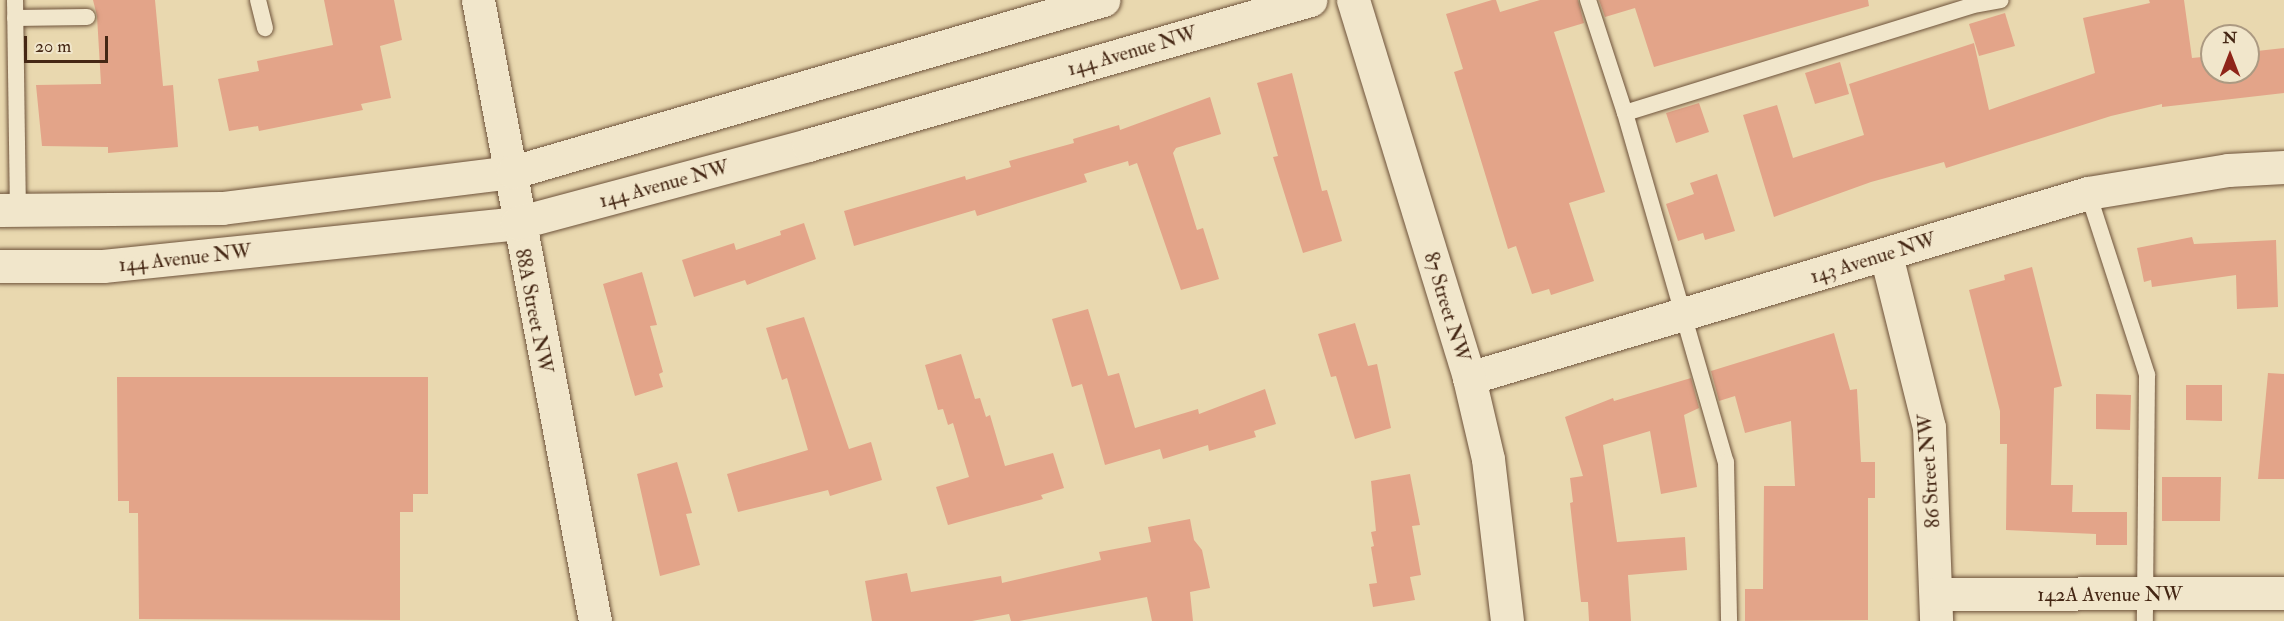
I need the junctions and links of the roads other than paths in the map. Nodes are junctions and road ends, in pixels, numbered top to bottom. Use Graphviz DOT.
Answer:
graph roads {
  1 [pos="15,0"];
  2 [pos="258,0"];
  3 [pos="478,0"];
  4 [pos="1103,0"];
  5 [pos="1310,0"];
  6 [pos="1353,0"];
  7 [pos="1588,0"];
  8 [pos="2001,0"];
  9 [pos="87,17"];
  10 [pos="15,18"];
  11 [pos="265,28"];
  12 [pos="1625,113"];
  13 [pos="2284,167"];
  14 [pos="513,172"];
  15 [pos="2088,193"];
  16 [pos="9,210"];
  17 [pos="517,223"];
  18 [pos="1886,255"];
  19 [pos="0,266"];
  20 [pos="1684,315"];
  21 [pos="1469,378"];
  22 [pos="2284,593"];
  23 [pos="1936,607"];
  24 [pos="2145,608"];
  25 [pos="595,621"];
  26 [pos="1508,621"];
  27 [pos="1730,621"];
  1 -- 10 [label="lane"];
  2 -- 11 [label="lane"];
  3 -- 14 [label="street, 88A Street NW"];
  4 -- 14 [label="street"];
  5 -- 17 [label="street, 144 Avenue NW"];
  6 -- 21 [label="street, 87 Street NW"];
  7 -- 12 [label="lane"];
  8 -- 12 [label="lane"];
  9 -- 10 [label="lane"];
  10 -- 16 [label="lane"];
  12 -- 20 [label="lane"];
  13 -- 15 [label="street, 143 Avenue NW"];
  14 -- 16 [label="street"];
  14 -- 17 [label="street, 88A Street NW"];
  15 -- 18 [label="street, 143 Avenue NW"];
  15 -- 24 [label="lane"];
  17 -- 19 [label="street, 144 Avenue NW"];
  17 -- 25 [label="street, 88A Street NW"];
  18 -- 20 [label="street, 143 Avenue NW"];
  18 -- 23 [label="street, 86 Street NW"];
  20 -- 21 [label="street, 143 Avenue NW"];
  20 -- 27 [label="lane"];
  21 -- 26 [label="street, 87 Street NW"];
  22 -- 24 [label="street, 142A Avenue NW"];
  23 -- 24 [label="street, 142A Avenue NW"];
}
